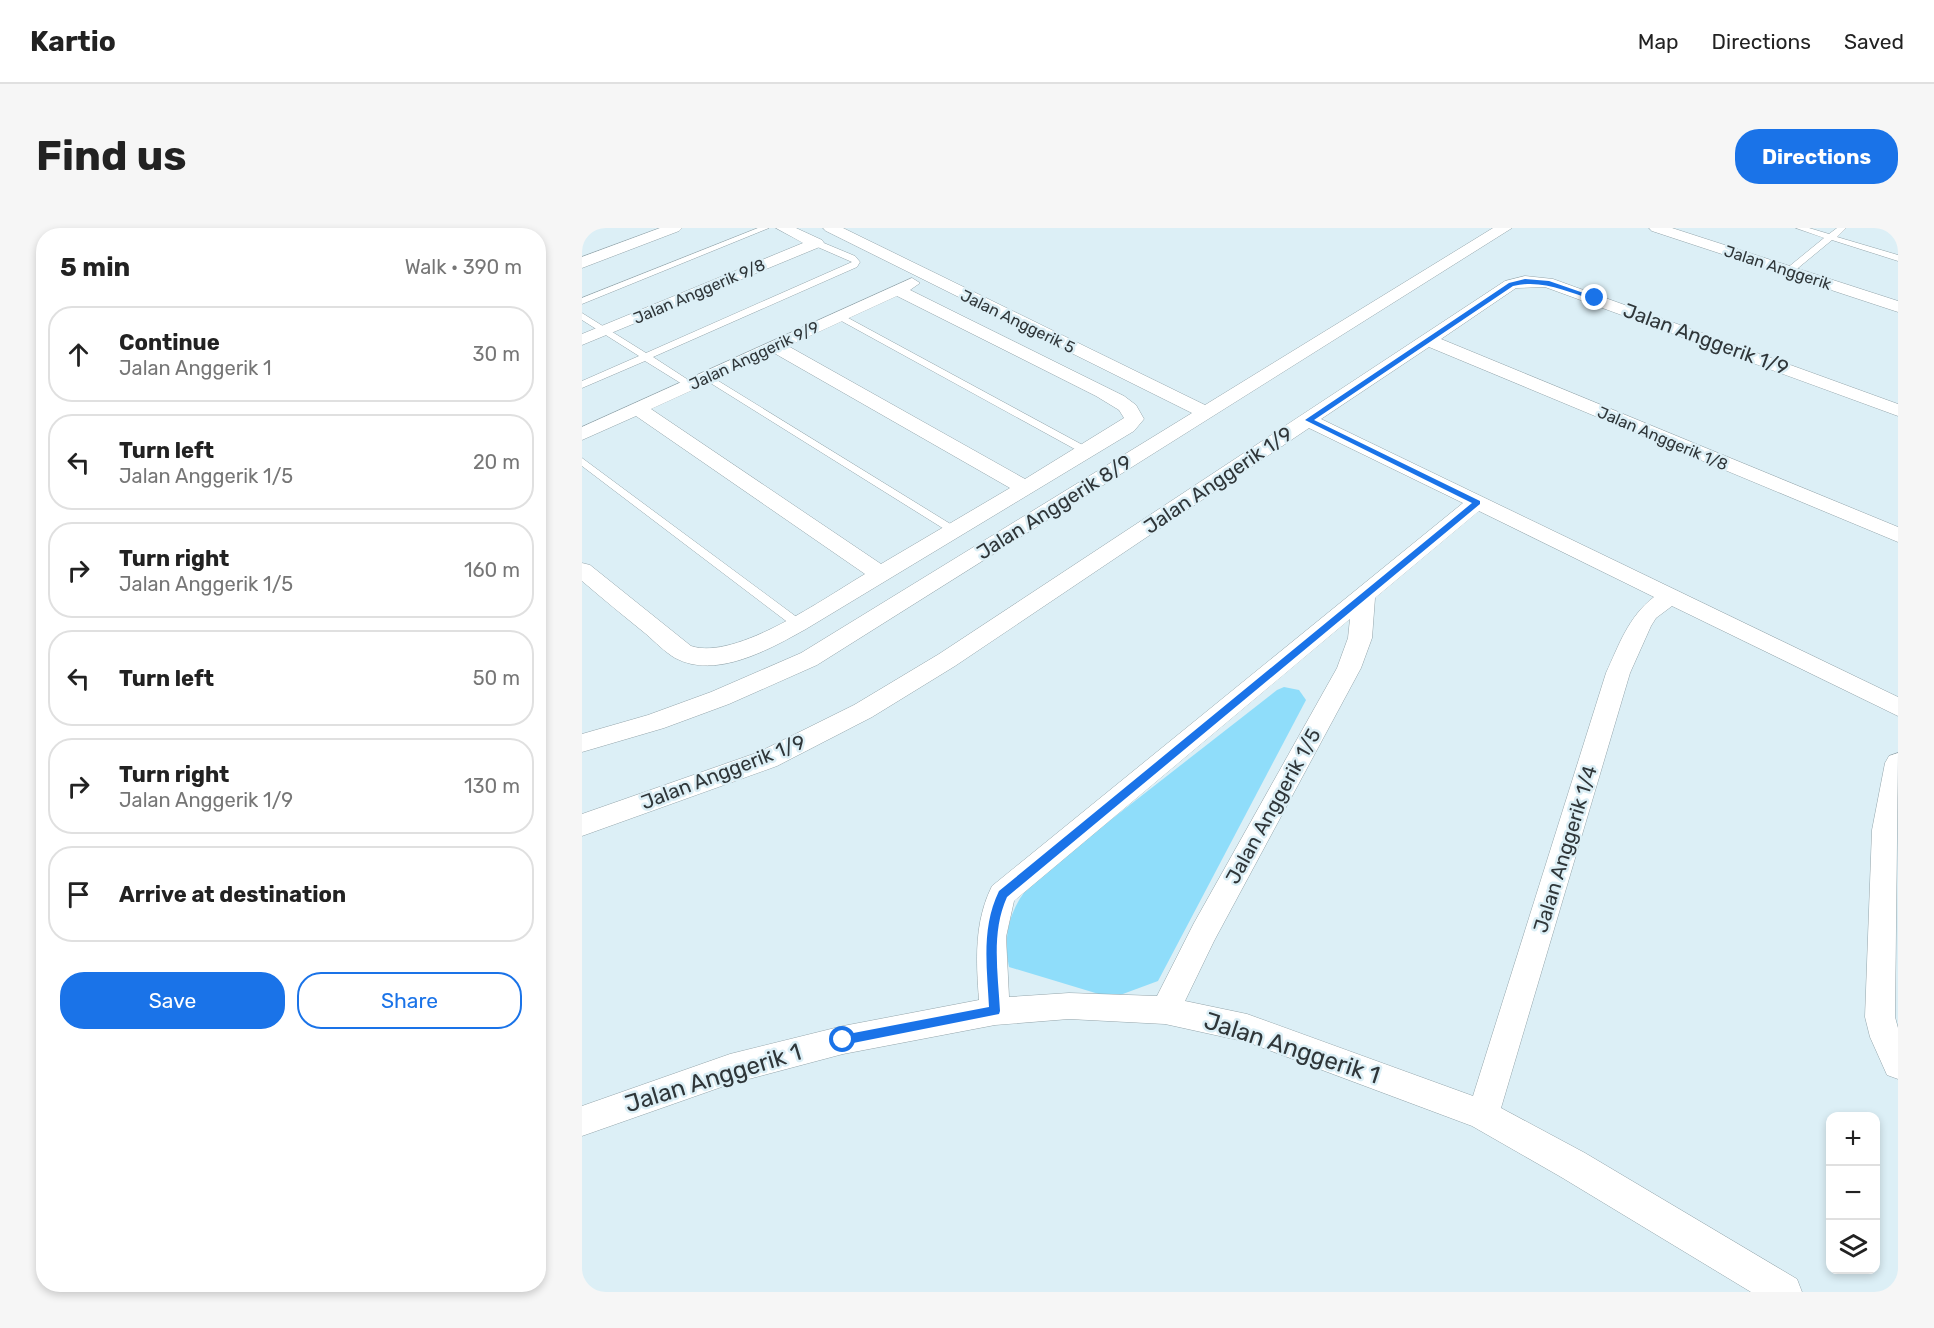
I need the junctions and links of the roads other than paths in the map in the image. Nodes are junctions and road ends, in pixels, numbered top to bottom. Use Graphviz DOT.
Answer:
graph roads {
  1 [pos="674,228"];
  2 [pos="765,228"];
  3 [pos="784,228"];
  4 [pos="831,228"];
  5 [pos="1504,228"];
  6 [pos="1657,228"];
  7 [pos="1800,228"];
  8 [pos="1842,228"];
  9 [pos="1831,238"];
  10 [pos="816,243"];
  11 [pos="1898,258"];
  12 [pos="582,263"];
  13 [pos="1789,271"];
  14 [pos="926,276"];
  15 [pos="897,290"];
  16 [pos="582,301"];
  17 [pos="1898,307"];
  18 [pos="582,316"];
  19 [pos="839,316"];
  20 [pos="604,330"];
  21 [pos="582,340"];
  22 [pos="1428,340"];
  23 [pos="775,346"];
  24 [pos="646,358"];
  25 [pos="698,381"];
  26 [pos="582,385"];
  27 [pos="638,409"];
  28 [pos="1898,410"];
  29 [pos="1206,413"];
  30 [pos="1308,420"];
  31 [pos="582,434"];
  32 [pos="1086,451"];
  33 [pos="582,461"];
  34 [pos="1025,488"];
  35 [pos="1477,502"];
  36 [pos="953,530"];
  37 [pos="1898,536"];
  38 [pos="582,570"];
  39 [pos="880,574"];
  40 [pos="1670,596"];
  41 [pos="1364,597"];
  42 [pos="798,624"];
  43 [pos="1898,707"];
  44 [pos="582,743"];
  45 [pos="1898,763"];
  46 [pos="582,825"];
  47 [pos="1165,1010"];
  48 [pos="995,1011"];
  49 [pos="1898,1065"];
  50 [pos="1483,1115"];
  51 [pos="582,1120"];
  52 [pos="1784,1292"];
  1 -- 12 [label="street"];
  2 -- 16 [label="lane"];
  3 -- 10 [label="street"];
  4 -- 14 [label="street, Jalan Anggerik 5"];
  5 -- 29 [label="street, Jalan Anggerik 8/9"];
  6 -- 13 [label="street, Jalan Anggerik"];
  7 -- 9 [label="lane"];
  8 -- 9 [label="lane"];
  9 -- 11 [label="lane"];
  9 -- 13 [label="lane"];
  10 -- 20 [label="street, Jalan Anggerik 9/8"];
  10 -- 24 [label="lane"];
  13 -- 17 [label="street, Jalan Anggerik"];
  14 -- 15 [label="street, Jalan Anggerik 9/9"];
  14 -- 29 [label="street, Jalan Anggerik 5"];
  15 -- 19 [label="street, Jalan Anggerik 9/9"];
  15 -- 32 [label="street"];
  18 -- 20 [label="lane"];
  19 -- 23 [label="street, Jalan Anggerik 9/9"];
  19 -- 32 [label="lane"];
  20 -- 21 [label="street, Jalan Anggerik 9/8"];
  20 -- 24 [label="lane"];
  22 -- 28 [label="street, Jalan Anggerik 1/9"];
  22 -- 30 [label="street, Jalan Anggerik 1/9"];
  22 -- 37 [label="street, Jalan Anggerik 1/8"];
  23 -- 25 [label="street, Jalan Anggerik 9/9"];
  23 -- 34 [label="street"];
  24 -- 25 [label="lane"];
  24 -- 26 [label="lane"];
  25 -- 27 [label="street, Jalan Anggerik 9/9"];
  25 -- 36 [label="lane"];
  27 -- 31 [label="street, Jalan Anggerik 9/9"];
  27 -- 39 [label="street"];
  29 -- 44 [label="street, Jalan Anggerik 8/9"];
  30 -- 35 [label="street"];
  30 -- 46 [label="street, Jalan Anggerik 1/9"];
  32 -- 34 [label="street"];
  33 -- 42 [label="lane"];
  34 -- 36 [label="street"];
  35 -- 40 [label="street"];
  35 -- 41 [label="street"];
  36 -- 39 [label="street"];
  38 -- 42 [label="street"];
  39 -- 42 [label="street"];
  40 -- 43 [label="street"];
  40 -- 50 [label="street, Jalan Anggerik 1/4"];
  41 -- 47 [label="street, Jalan Anggerik 1/5"];
  41 -- 48 [label="street"];
  45 -- 49 [label="street"];
  47 -- 48 [label="street, Jalan Anggerik 1"];
  47 -- 50 [label="street, Jalan Anggerik 1"];
  48 -- 51 [label="street, Jalan Anggerik 1"];
  50 -- 52 [label="street, Jalan Anggerik 1"];
}
